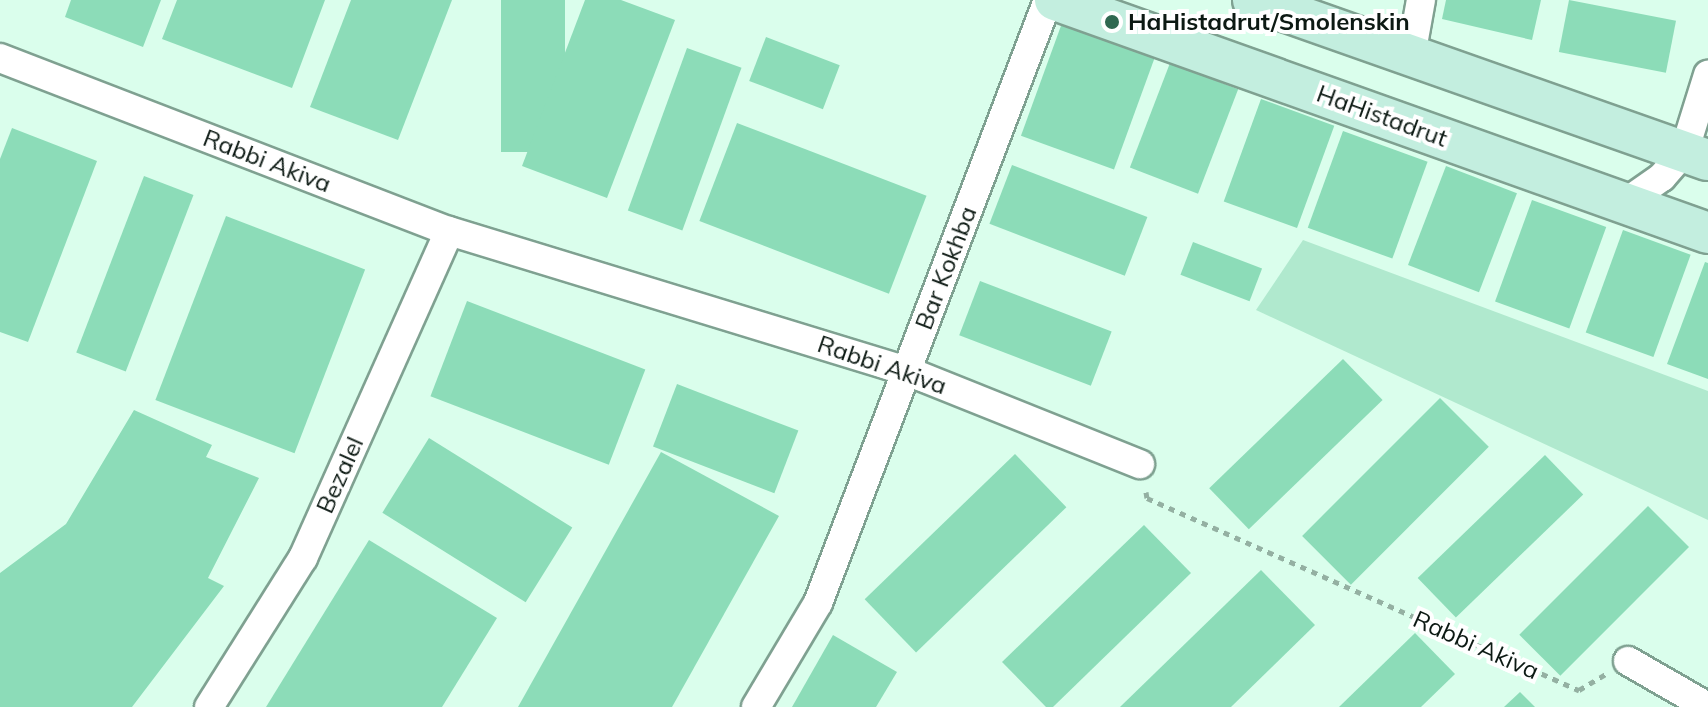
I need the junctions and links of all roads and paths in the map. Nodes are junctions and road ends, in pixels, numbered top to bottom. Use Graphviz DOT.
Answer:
graph roads {
  1 [pos="1048,0"];
  2 [pos="1055,0"];
  3 [pos="1253,0"];
  4 [pos="1421,0"];
  5 [pos="1411,56"];
  6 [pos="0,58"];
  7 [pos="1708,75"];
  8 [pos="1696,156"];
  9 [pos="1625,203"];
  10 [pos="449,231"];
  11 [pos="1708,233"];
  12 [pos="907,371"];
  13 [pos="1140,464"];
  14 [pos="1628,661"];
  15 [pos="209,707"];
  16 [pos="756,707"];
  17 [pos="1708,707"];
  1 -- 12 [label="street, Bar Kokhba"];
  2 -- 9 [label="street, HaHistadrut"];
  3 -- 5 [label="street"];
  4 -- 5 [label="street"];
  5 -- 8 [label="street"];
  6 -- 10 [label="street, Rabbi Akiva"];
  7 -- 8 [label="street"];
  8 -- 9 [label="street"];
  9 -- 11 [label="street, HaHistadrut"];
  10 -- 12 [label="street, Rabbi Akiva"];
  10 -- 15 [label="street, Bezalel"];
  12 -- 13 [label="street, Rabbi Akiva"];
  12 -- 16 [label="street, Bar Kokhba"];
  13 -- 14 [label="path, Rabbi Akiva"];
  14 -- 17 [label="street"];
}
